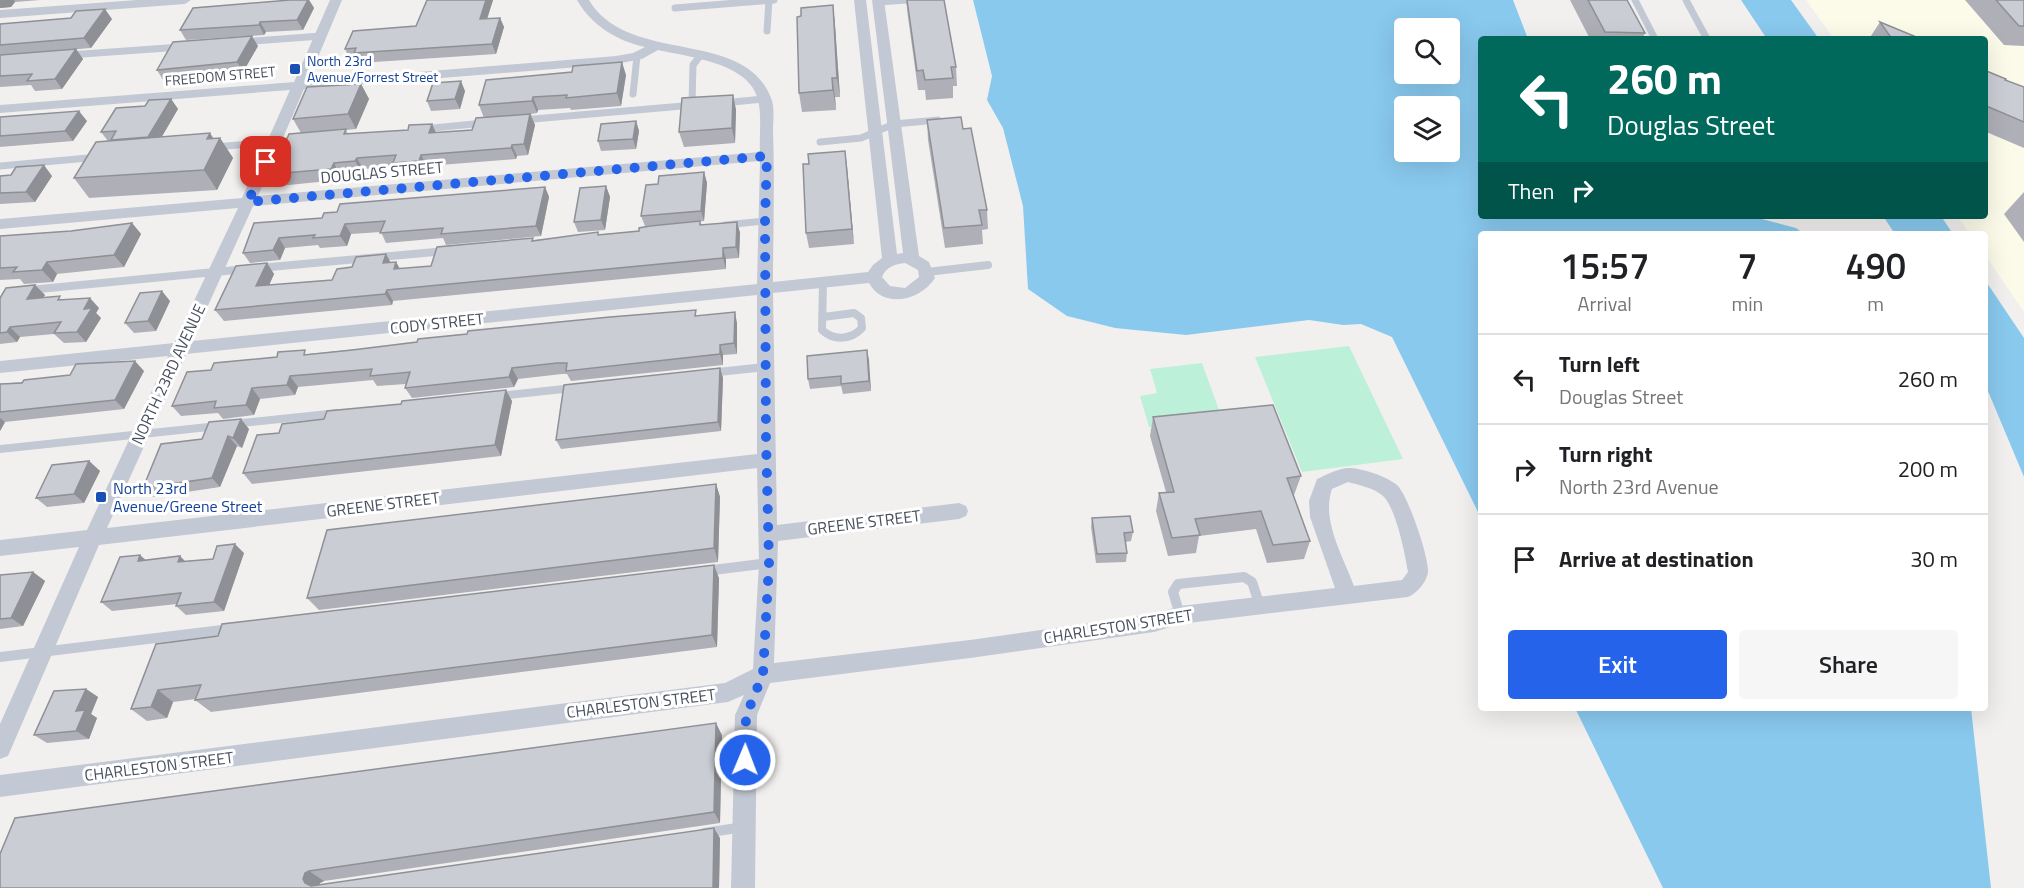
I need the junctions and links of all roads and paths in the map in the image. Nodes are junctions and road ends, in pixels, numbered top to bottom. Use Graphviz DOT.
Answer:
graph roads {
  1 [pos="185,0"];
  2 [pos="336,0"];
  3 [pos="583,0"];
  4 [pos="769,0"];
  5 [pos="774,0"];
  6 [pos="860,0"];
  7 [pos="908,0"];
  8 [pos="1635,0"];
  9 [pos="1686,0"];
  10 [pos="878,1"];
  11 [pos="675,8"];
  12 [pos="0,14"];
  13 [pos="767,31"];
  14 [pos="321,36"];
  15 [pos="1653,36"];
  16 [pos="1705,36"];
  17 [pos="238,42"];
  18 [pos="190,46"];
  19 [pos="654,47"];
  20 [pos="59,56"];
  21 [pos="637,56"];
  22 [pos="700,56"];
  23 [pos="300,85"];
  24 [pos="633,94"];
  25 [pos="765,99"];
  26 [pos="712,104"];
  27 [pos="692,105"];
  28 [pos="702,105"];
  29 [pos="0,109"];
  30 [pos="948,119"];
  31 [pos="513,121"];
  32 [pos="489,123"];
  33 [pos="894,124"];
  34 [pos="418,129"];
  35 [pos="875,131"];
  36 [pos="311,139"];
  37 [pos="275,142"];
  38 [pos="820,142"];
  39 [pos="203,148"];
  40 [pos="108,156"];
  41 [pos="767,156"];
  42 [pos="0,165"];
  43 [pos="248,202"];
  44 [pos="765,221"];
  45 [pos="0,224"];
  46 [pos="718,225"];
  47 [pos="460,249"];
  48 [pos="912,259"];
  49 [pos="890,260"];
  50 [pos="988,266"];
  51 [pos="215,272"];
  52 [pos="927,272"];
  53 [pos="874,278"];
  54 [pos="823,283"];
  55 [pos="765,289"];
  56 [pos="24,290"];
  57 [pos="823,317"];
  58 [pos="180,350"];
  59 [pos="0,367"];
  60 [pos="765,367"];
  61 [pos="695,375"];
  62 [pos="589,386"];
  63 [pos="483,398"];
  64 [pos="353,411"];
  65 [pos="141,434"];
  66 [pos="0,449"];
  67 [pos="766,460"];
  68 [pos="959,511"];
  69 [pos="768,534"];
  70 [pos="93,537"];
  71 [pos="0,548"];
  72 [pos="769,563"];
  73 [pos="699,572"];
  74 [pos="1348,595"];
  75 [pos="1260,606"];
  76 [pos="1180,615"];
  77 [pos="242,628"];
  78 [pos="42,652"];
  79 [pos="0,657"];
  80 [pos="763,674"];
  81 [pos="0,748"];
  82 [pos="0,786"];
  83 [pos="744,827"];
  84 [pos="686,836"];
  85 [pos="743,888"];
  1 -- 12 [label="street"];
  2 -- 14 [label="street, NORTH 23RD AVENUE"];
  3 -- 19 [label="street"];
  4 -- 5 [label="lane"];
  4 -- 11 [label="lane"];
  4 -- 13 [label="lane"];
  6 -- 35 [label="street"];
  7 -- 10 [label="lane"];
  8 -- 15 [label="lane"];
  9 -- 16 [label="lane"];
  10 -- 33 [label="street"];
  14 -- 17 [label="lane"];
  14 -- 23 [label="street, NORTH 23RD AVENUE"];
  18 -- 20 [label="lane"];
  19 -- 21 [label="street, FREEDOM STREET"];
  19 -- 22 [label="street"];
  21 -- 23 [label="street, FREEDOM STREET"];
  21 -- 24 [label="lane"];
  22 -- 25 [label="street"];
  22 -- 27 [label="lane"];
  23 -- 29 [label="street, FREEDOM STREET"];
  23 -- 37 [label="street, NORTH 23RD AVENUE"];
  25 -- 26 [label="lane"];
  25 -- 41 [label="street"];
  27 -- 28 [label="lane"];
  27 -- 31 [label="lane"];
  30 -- 33 [label="lane"];
  32 -- 34 [label="lane"];
  33 -- 35 [label="lane"];
  33 -- 48 [label="street"];
  35 -- 38 [label="lane"];
  35 -- 49 [label="street"];
  36 -- 37 [label="lane"];
  37 -- 39 [label="lane"];
  37 -- 43 [label="street, NORTH 23RD AVENUE"];
  40 -- 42 [label="lane"];
  41 -- 43 [label="street, DOUGLAS STREET"];
  41 -- 44 [label="street"];
  43 -- 45 [label="street, DOUGLAS STREET"];
  43 -- 51 [label="street, NORTH 23RD AVENUE"];
  44 -- 46 [label="lane"];
  44 -- 55 [label="street"];
  47 -- 51 [label="lane"];
  48 -- 49 [label="street"];
  48 -- 52 [label="street"];
  49 -- 53 [label="street"];
  50 -- 52 [label="lane"];
  51 -- 56 [label="lane"];
  51 -- 58 [label="street, NORTH 23RD AVENUE"];
  52 -- 53 [label="street"];
  53 -- 54 [label="street, CODY STREET"];
  54 -- 55 [label="street, CODY STREET"];
  54 -- 57 [label="lane"];
  55 -- 58 [label="street, CODY STREET"];
  55 -- 60 [label="street"];
  57 -- 57 [label="lane"];
  58 -- 59 [label="street, CODY STREET"];
  58 -- 65 [label="street, NORTH 23RD AVENUE"];
  60 -- 61 [label="lane"];
  60 -- 67 [label="street"];
  62 -- 63 [label="lane"];
  64 -- 65 [label="lane"];
  65 -- 66 [label="lane"];
  65 -- 70 [label="street, NORTH 23RD AVENUE"];
  67 -- 69 [label="street"];
  67 -- 70 [label="street, GREENE STREET"];
  68 -- 69 [label="street, GREENE STREET"];
  69 -- 72 [label="street"];
  70 -- 71 [label="street, GREENE STREET"];
  70 -- 78 [label="street, NORTH 23RD AVENUE"];
  72 -- 73 [label="lane"];
  72 -- 80 [label="street"];
  74 -- 74 [label="street, CHARLESTON STREET"];
  74 -- 75 [label="street, CHARLESTON STREET"];
  75 -- 76 [label="street, CHARLESTON STREET"];
  75 -- 76 [label="lane"];
  76 -- 80 [label="street, CHARLESTON STREET"];
  77 -- 78 [label="lane"];
  78 -- 79 [label="lane"];
  78 -- 81 [label="street, NORTH 23RD AVENUE"];
  80 -- 82 [label="street, CHARLESTON STREET"];
  80 -- 83 [label="street"];
  83 -- 84 [label="lane"];
  83 -- 85 [label="street"];
}
